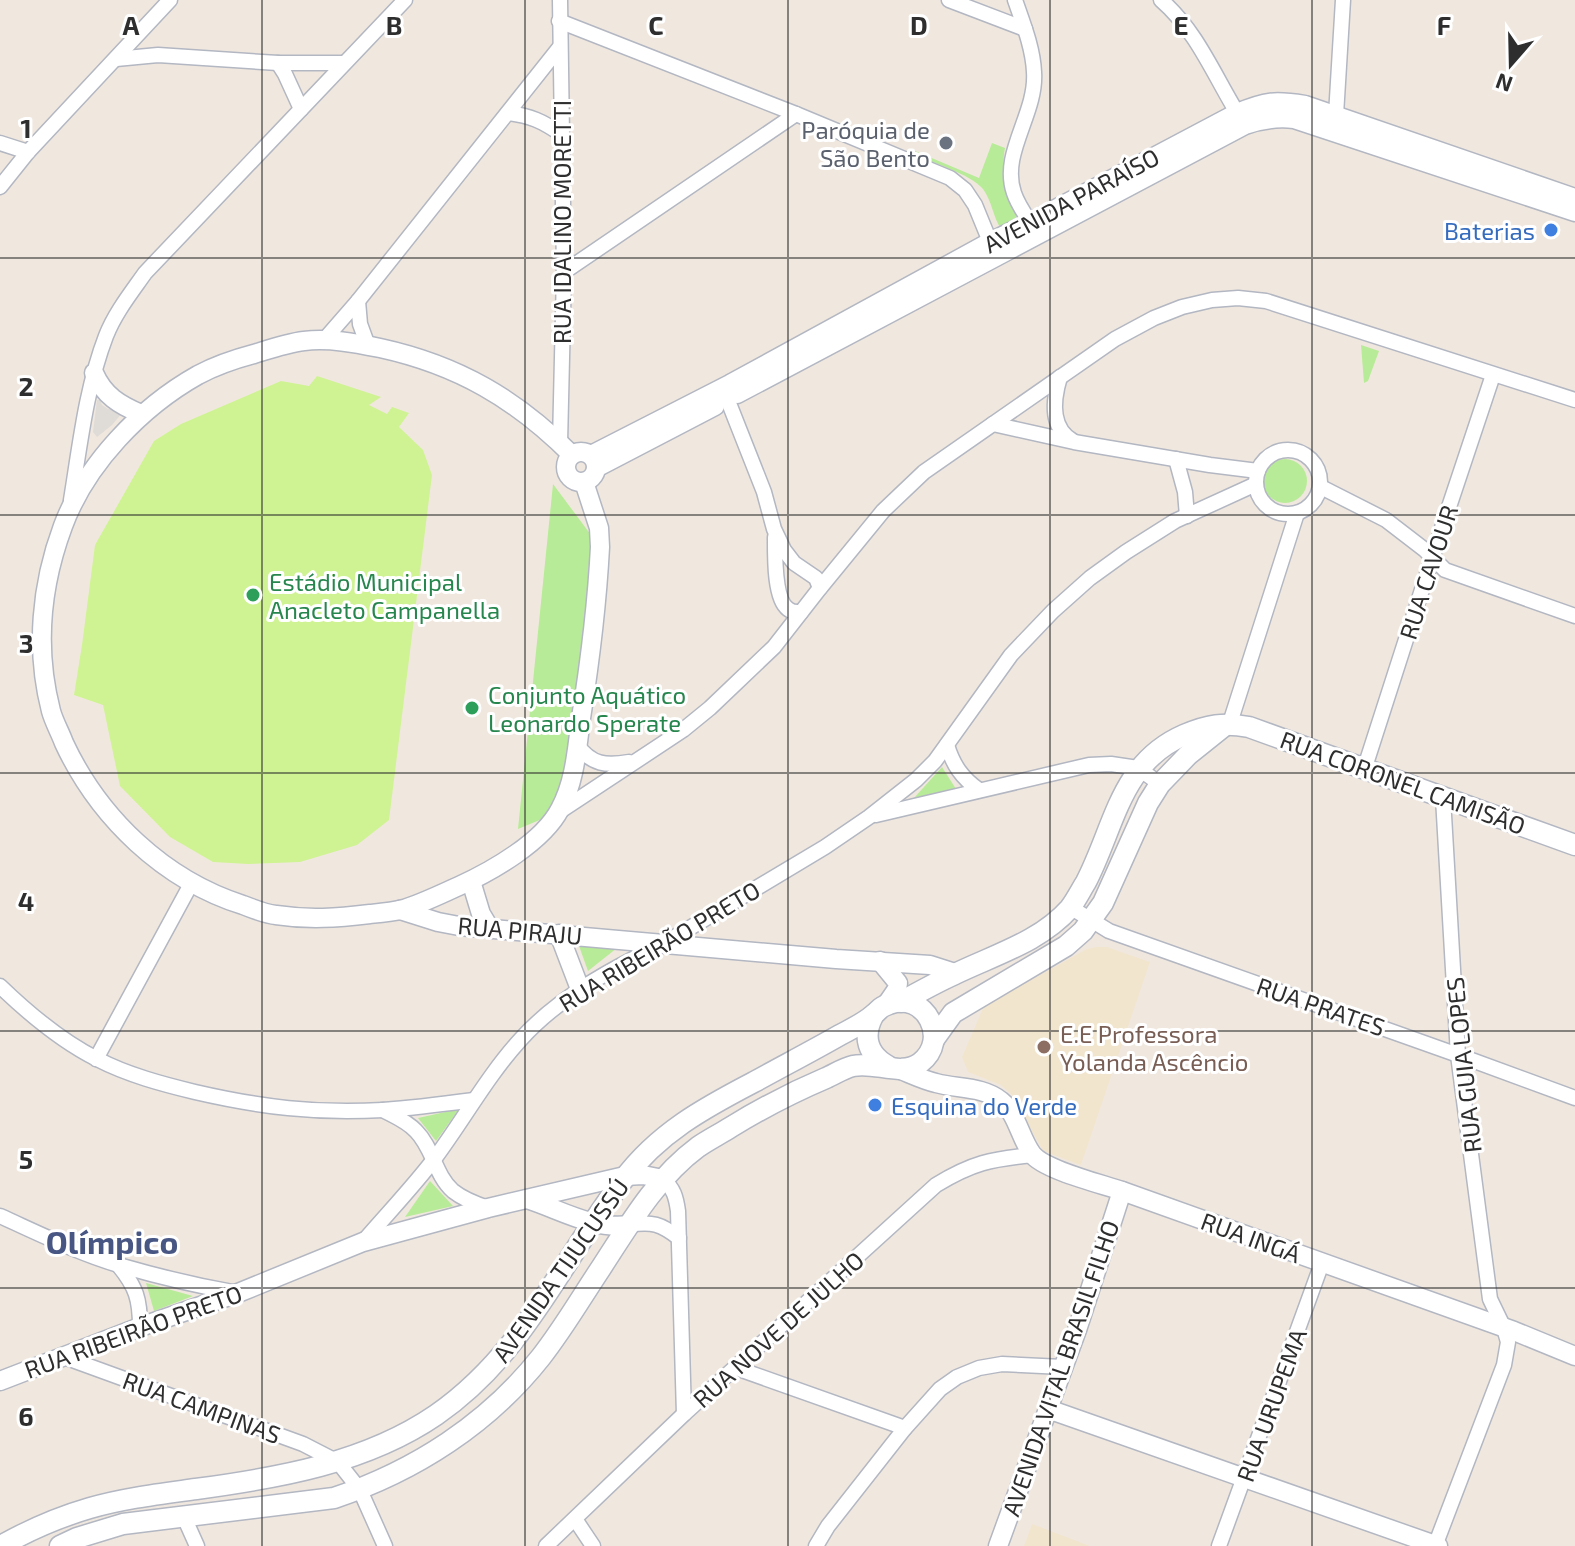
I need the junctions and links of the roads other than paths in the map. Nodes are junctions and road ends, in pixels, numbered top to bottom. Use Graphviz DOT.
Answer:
graph roads {
  1 [pos="170,0"];
  2 [pos="405,0"];
  3 [pos="560,0"];
  4 [pos="949,0"];
  5 [pos="1015,0"];
  6 [pos="1161,0"];
  7 [pos="1343,0"];
  8 [pos="978,6"];
  9 [pos="559,21"];
  10 [pos="1025,29"];
  11 [pos="559,48"];
  12 [pos="116,59"];
  13 [pos="278,63"];
  14 [pos="344,63"];
  15 [pos="301,109"];
  16 [pos="508,113"];
  17 [pos="796,114"];
  18 [pos="1241,119"];
  19 [pos="1334,123"];
  20 [pos="561,134"];
  21 [pos="0,143"];
  22 [pos="28,152"];
  23 [pos="0,187"];
  24 [pos="1575,198"];
  25 [pos="1575,212"];
  26 [pos="1034,228"];
  27 [pos="993,250"];
  28 [pos="564,272"];
  29 [pos="358,301"];
  30 [pos="324,340"];
  31 [pos="368,346"];
  32 [pos="94,373"];
  33 [pos="1493,375"];
  34 [pos="1060,377"];
  35 [pos="725,394"];
  36 [pos="1575,400"];
  37 [pos="141,414"];
  38 [pos="993,424"];
  39 [pos="1074,442"];
  40 [pos="1176,459"];
  41 [pos="581,461"];
  42 [pos="1257,478"];
  43 [pos="1321,487"];
  44 [pos="69,508"];
  45 [pos="1297,513"];
  46 [pos="1187,516"];
  47 [pos="774,529"];
  48 [pos="1432,558"];
  49 [pos="820,588"];
  50 [pos="801,612"];
  51 [pos="1575,616"];
  52 [pos="1230,723"];
  53 [pos="577,745"];
  54 [pos="947,745"];
  55 [pos="637,760"];
  56 [pos="1138,768"];
  57 [pos="1364,770"];
  58 [pos="1160,784"];
  59 [pos="979,790"];
  60 [pos="1443,798"];
  61 [pos="559,812"];
  62 [pos="869,817"];
  63 [pos="1575,845"];
  64 [pos="471,881"];
  65 [pos="191,884"];
  66 [pos="1070,907"];
  67 [pos="400,910"];
  68 [pos="1092,920"];
  69 [pos="490,929"];
  70 [pos="559,934"];
  71 [pos="663,944"];
  72 [pos="880,961"];
  73 [pos="955,973"];
  74 [pos="0,986"];
  75 [pos="580,989"];
  76 [pos="886,1008"];
  77 [pos="932,1045"];
  78 [pos="1458,1055"];
  79 [pos="96,1059"];
  80 [pos="892,1067"];
  81 [pos="956,1086"];
  82 [pos="1575,1098"];
  83 [pos="474,1100"];
  84 [pos="382,1110"];
  85 [pos="1033,1155"];
  86 [pos="434,1159"];
  87 [pos="625,1176"];
  88 [pos="663,1179"];
  89 [pos="1122,1191"];
  90 [pos="525,1198"];
  91 [pos="488,1208"];
  92 [pos="0,1216"];
  93 [pos="593,1223"];
  94 [pos="629,1225"];
  95 [pos="679,1238"];
  96 [pos="363,1242"];
  97 [pos="1322,1263"];
  98 [pos="119,1265"];
  99 [pos="238,1293"];
  100 [pos="140,1327"];
  101 [pos="1504,1328"];
  102 [pos="1575,1356"];
  103 [pos="64,1357"];
  104 [pos="1063,1367"];
  105 [pos="736,1368"];
  106 [pos="0,1381"];
  107 [pos="1048,1409"];
  108 [pos="684,1414"];
  109 [pos="905,1428"];
  110 [pos="338,1462"];
  111 [pos="1244,1478"];
  112 [pos="360,1490"];
  113 [pos="184,1517"];
  114 [pos="575,1519"];
  115 [pos="1,1546"];
  116 [pos="60,1546"];
  117 [pos="197,1546"];
  118 [pos="385,1546"];
  119 [pos="546,1546"];
  120 [pos="593,1546"];
  121 [pos="816,1546"];
  122 [pos="998,1546"];
  123 [pos="1219,1546"];
  124 [pos="1436,1546"];
  1 -- 12 [label="street"];
  2 -- 14 [label="street"];
  3 -- 9 [label="street, RUA IDALINO MORETTI"];
  4 -- 8 [label="street"];
  5 -- 10 [label="street"];
  6 -- 18 [label="street"];
  7 -- 19 [label="street"];
  8 -- 10 [label="street"];
  9 -- 11 [label="street, RUA IDALINO MORETTI"];
  9 -- 17 [label="street"];
  10 -- 26 [label="street"];
  11 -- 16 [label="street"];
  11 -- 20 [label="street, RUA IDALINO MORETTI"];
  12 -- 13 [label="street"];
  12 -- 22 [label="street"];
  13 -- 14 [label="street"];
  13 -- 15 [label="street"];
  14 -- 15 [label="street"];
  15 -- 32 [label="street"];
  16 -- 20 [label="street"];
  16 -- 29 [label="street"];
  17 -- 27 [label="street"];
  17 -- 28 [label="street"];
  18 -- 19 [label="street, AVENIDA PARAÍSO"];
  18 -- 26 [label="street, AVENIDA PARAÍSO"];
  19 -- 24 [label="street, AVENIDA PARAÍSO"];
  19 -- 25 [label="street, AVENIDA PARAÍSO"];
  20 -- 28 [label="street, RUA IDALINO MORETTI"];
  21 -- 22 [label="street"];
  22 -- 23 [label="street"];
  26 -- 27 [label="street, AVENIDA PARAÍSO"];
  27 -- 35 [label="street, AVENIDA PARAÍSO"];
  28 -- 41 [label="street, RUA IDALINO MORETTI"];
  29 -- 30 [label="street"];
  29 -- 31 [label="street"];
  30 -- 31 [label="street"];
  30 -- 37 [label="street"];
  31 -- 41 [label="street"];
  32 -- 37 [label="street"];
  32 -- 44 [label="street"];
  33 -- 34 [label="street"];
  33 -- 36 [label="street"];
  33 -- 48 [label="street, RUA CAVOUR"];
  34 -- 38 [label="street"];
  34 -- 39 [label="street"];
  35 -- 41 [label="street, AVENIDA PARAÍSO"];
  35 -- 47 [label="street"];
  37 -- 44 [label="street"];
  38 -- 39 [label="street"];
  38 -- 49 [label="street"];
  39 -- 40 [label="street"];
  40 -- 42 [label="street"];
  40 -- 46 [label="street"];
  41 -- 53 [label="street"];
  42 -- 43 [label="street"];
  42 -- 45 [label="street"];
  42 -- 46 [label="street, RUA RIBEIRÃO PRETO"];
  43 -- 45 [label="street"];
  43 -- 48 [label="street"];
  44 -- 65 [label="street"];
  45 -- 52 [label="street"];
  46 -- 54 [label="street, RUA RIBEIRÃO PRETO"];
  47 -- 49 [label="street"];
  47 -- 50 [label="street"];
  48 -- 51 [label="street"];
  48 -- 57 [label="street, RUA CAVOUR"];
  49 -- 50 [label="street"];
  50 -- 55 [label="street"];
  52 -- 56 [label="main road, AVENIDA TIJUCUSSÚ"];
  52 -- 57 [label="main road, RUA CORONEL CAMISÃO"];
  52 -- 58 [label="main road, AVENIDA TIJUCUSSÚ"];
  53 -- 55 [label="street"];
  53 -- 61 [label="street"];
  54 -- 59 [label="street"];
  54 -- 62 [label="street, RUA RIBEIRÃO PRETO"];
  55 -- 61 [label="street"];
  56 -- 58 [label="street"];
  56 -- 59 [label="street"];
  56 -- 66 [label="main road, AVENIDA TIJUCUSSÚ"];
  57 -- 60 [label="main road, RUA CORONEL CAMISÃO"];
  58 -- 68 [label="main road, AVENIDA TIJUCUSSÚ"];
  59 -- 62 [label="street"];
  60 -- 63 [label="main road, RUA CORONEL CAMISÃO"];
  60 -- 78 [label="street, RUA GUIA LOPES"];
  61 -- 64 [label="street"];
  62 -- 71 [label="street, RUA RIBEIRÃO PRETO"];
  64 -- 67 [label="street"];
  64 -- 69 [label="street"];
  65 -- 67 [label="street"];
  65 -- 79 [label="street"];
  66 -- 68 [label="street, RUA PRATES"];
  66 -- 73 [label="main road, AVENIDA TIJUCUSSÚ"];
  67 -- 69 [label="street, RUA PIRAJU"];
  68 -- 77 [label="main road, AVENIDA TIJUCUSSÚ"];
  68 -- 78 [label="street, RUA PRATES"];
  69 -- 70 [label="street, RUA PIRAJU"];
  70 -- 71 [label="street, RUA PIRAJU"];
  70 -- 75 [label="street"];
  71 -- 72 [label="street, RUA PIRAJU"];
  71 -- 75 [label="street, RUA RIBEIRÃO PRETO"];
  72 -- 73 [label="street, RUA PIRAJU"];
  72 -- 76 [label="street"];
  73 -- 76 [label="main road, AVENIDA TIJUCUSSÚ"];
  74 -- 79 [label="street"];
  75 -- 83 [label="street, RUA RIBEIRÃO PRETO"];
  76 -- 77 [label="main road"];
  76 -- 80 [label="main road"];
  76 -- 87 [label="main road, AVENIDA TIJUCUSSÚ"];
  77 -- 80 [label="main road, AVENIDA TIJUCUSSÚ"];
  77 -- 81 [label="street"];
  78 -- 82 [label="street, RUA PRATES"];
  78 -- 101 [label="street, RUA GUIA LOPES"];
  79 -- 84 [label="street"];
  80 -- 81 [label="street"];
  80 -- 88 [label="main road, AVENIDA TIJUCUSSÚ"];
  81 -- 85 [label="street"];
  83 -- 84 [label="street"];
  83 -- 86 [label="street, RUA RIBEIRÃO PRETO"];
  84 -- 86 [label="street"];
  85 -- 89 [label="street, RUA INGÁ"];
  85 -- 105 [label="street, RUA NOVE DE JULHO"];
  86 -- 91 [label="street"];
  86 -- 96 [label="street, RUA RIBEIRÃO PRETO"];
  87 -- 88 [label="street"];
  87 -- 90 [label="street"];
  87 -- 93 [label="main road, AVENIDA TIJUCUSSÚ"];
  88 -- 94 [label="main road, AVENIDA TIJUCUSSÚ"];
  88 -- 95 [label="street"];
  89 -- 97 [label="street, RUA INGÁ"];
  89 -- 104 [label="street, AVENIDA VITAL BRASIL FILHO"];
  90 -- 91 [label="street"];
  90 -- 93 [label="street"];
  91 -- 96 [label="street"];
  92 -- 98 [label="street"];
  93 -- 94 [label="street"];
  93 -- 110 [label="main road, AVENIDA TIJUCUSSÚ"];
  94 -- 95 [label="street"];
  94 -- 112 [label="main road, AVENIDA TIJUCUSSÚ"];
  95 -- 108 [label="street"];
  96 -- 99 [label="street, RUA RIBEIRÃO PRETO"];
  97 -- 101 [label="street, RUA INGÁ"];
  97 -- 111 [label="street, RUA URUPEMA"];
  98 -- 99 [label="street"];
  98 -- 100 [label="street"];
  99 -- 100 [label="street, RUA RIBEIRÃO PRETO"];
  100 -- 103 [label="street, RUA RIBEIRÃO PRETO"];
  101 -- 102 [label="street, RUA INGÁ"];
  101 -- 124 [label="street"];
  103 -- 106 [label="street, RUA RIBEIRÃO PRETO"];
  103 -- 110 [label="street, RUA CAMPINAS"];
  104 -- 107 [label="street, AVENIDA VITAL BRASIL FILHO"];
  104 -- 109 [label="street"];
  105 -- 108 [label="street, RUA NOVE DE JULHO"];
  105 -- 109 [label="street"];
  107 -- 111 [label="street"];
  107 -- 122 [label="street, AVENIDA VITAL BRASIL FILHO"];
  108 -- 114 [label="street, RUA NOVE DE JULHO"];
  109 -- 121 [label="street"];
  110 -- 112 [label="street"];
  110 -- 115 [label="main road, AVENIDA TIJUCUSSÚ"];
  111 -- 123 [label="street, RUA URUPEMA"];
  111 -- 124 [label="street"];
  112 -- 113 [label="main road, AVENIDA TIJUCUSSÚ"];
  112 -- 118 [label="street"];
  113 -- 116 [label="main road, AVENIDA TIJUCUSSÚ"];
  113 -- 117 [label="street"];
  114 -- 119 [label="street, RUA NOVE DE JULHO"];
  114 -- 120 [label="street"];
}
